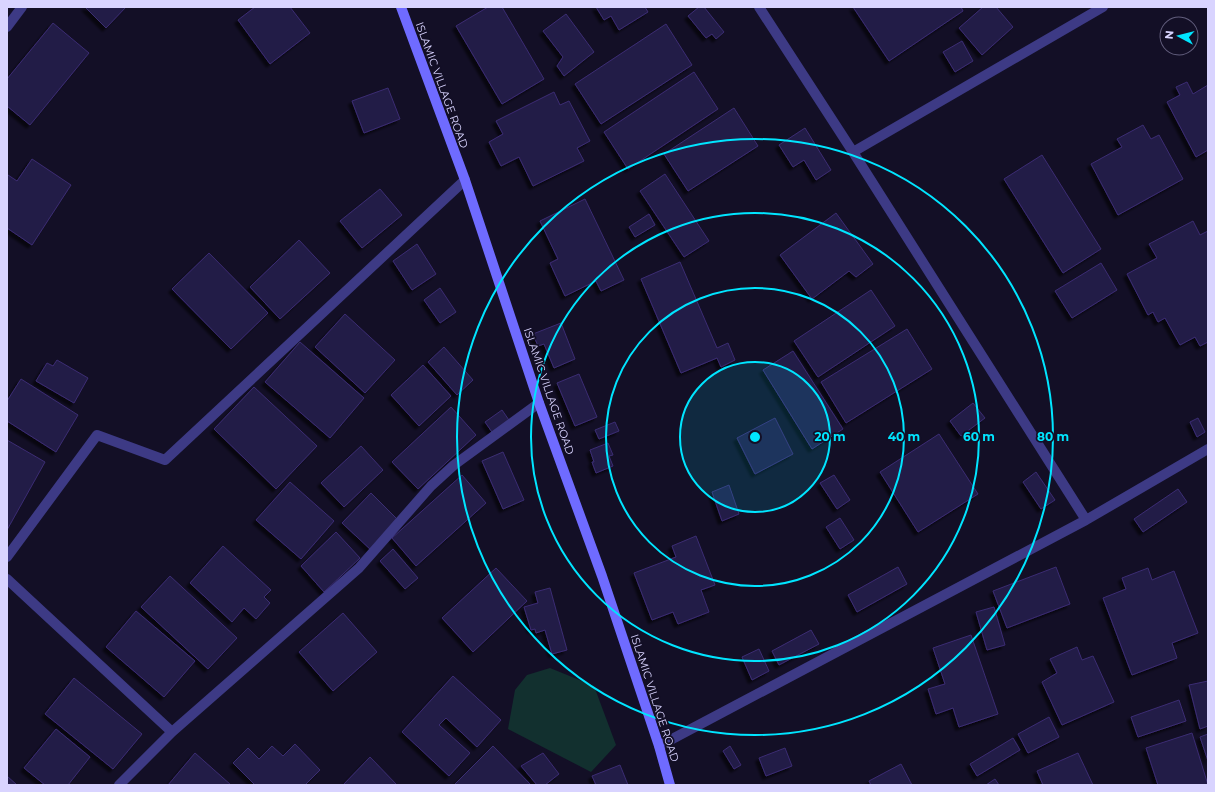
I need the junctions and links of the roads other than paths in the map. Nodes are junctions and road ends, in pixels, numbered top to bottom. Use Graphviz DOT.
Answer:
graph roads {
  1 [pos="22,7"];
  2 [pos="401,7"];
  3 [pos="758,7"];
  4 [pos="1103,7"];
  5 [pos="7,27"];
  6 [pos="853,152"];
  7 [pos="465,180"];
  8 [pos="539,403"];
  9 [pos="1208,449"];
  10 [pos="1086,520"];
  11 [pos="7,557"];
  12 [pos="7,579"];
  13 [pos="172,732"];
  14 [pos="659,746"];
  15 [pos="119,785"];
  16 [pos="670,785"];
  1 -- 5 [label="street"];
  2 -- 7 [label="street, ISLAMIC VILLAGE ROAD"];
  3 -- 6 [label="street"];
  4 -- 6 [label="street"];
  6 -- 10 [label="street"];
  7 -- 8 [label="street, ISLAMIC VILLAGE ROAD"];
  7 -- 11 [label="street"];
  8 -- 13 [label="street"];
  8 -- 14 [label="street, ISLAMIC VILLAGE ROAD"];
  9 -- 10 [label="street"];
  10 -- 14 [label="street"];
  12 -- 13 [label="street"];
  13 -- 15 [label="street"];
  14 -- 16 [label="street, ISLAMIC VILLAGE ROAD"];
}
